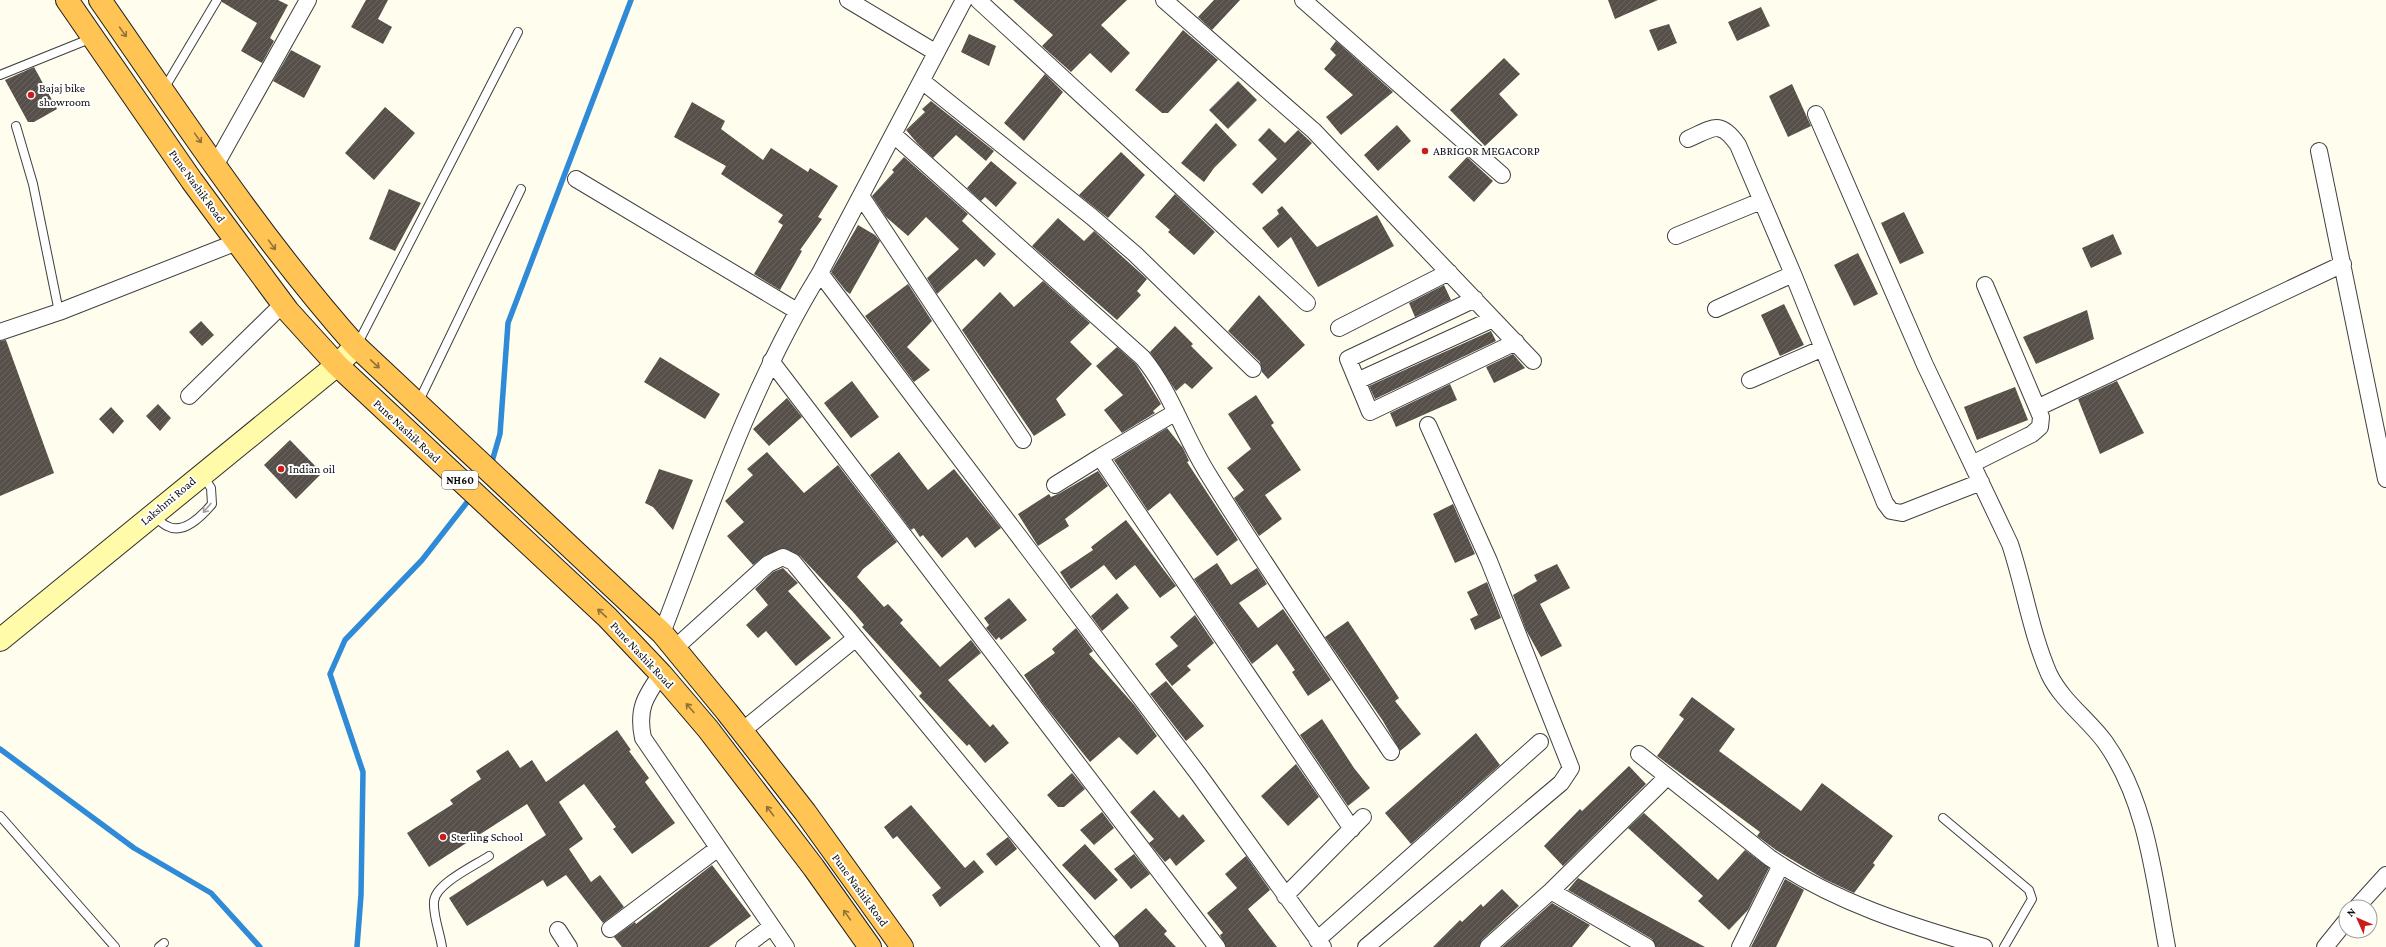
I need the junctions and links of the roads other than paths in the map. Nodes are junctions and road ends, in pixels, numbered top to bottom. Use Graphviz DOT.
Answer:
graph roads {
  1 [pos="67,0"];
  2 [pos="100,0"];
  3 [pos="217,0"];
  4 [pos="308,0"];
  5 [pos="848,0"];
  6 [pos="964,0"];
  7 [pos="978,0"];
  8 [pos="1164,0"];
  9 [pos="1303,0"];
  10 [pos="518,32"];
  11 [pos="92,38"];
  12 [pos="935,52"];
  13 [pos="0,75"];
  14 [pos="922,81"];
  15 [pos="164,90"];
  16 [pos="1816,114"];
  17 [pos="16,126"];
  18 [pos="894,135"];
  19 [pos="1688,139"];
  20 [pos="2319,151"];
  21 [pos="216,164"];
  22 [pos="1502,175"];
  23 [pos="576,179"];
  24 [pos="521,188"];
  25 [pos="861,196"];
  26 [pos="1761,201"];
  27 [pos="1676,236"];
  28 [pos="237,242"];
  29 [pos="2343,264"];
  30 [pos="1449,272"];
  31 [pos="820,273"];
  32 [pos="1793,274"];
  33 [pos="1985,285"];
  34 [pos="1474,299"];
  35 [pos="1307,303"];
  36 [pos="283,304"];
  37 [pos="1716,309"];
  38 [pos="797,311"];
  39 [pos="59,312"];
  40 [pos="1493,319"];
  41 [pos="1339,328"];
  42 [pos="0,332"];
  43 [pos="1516,342"];
  44 [pos="356,346"];
  45 [pos="1821,349"];
  46 [pos="771,361"];
  47 [pos="1533,361"];
  48 [pos="337,365"];
  49 [pos="1253,369"];
  50 [pos="1750,380"];
  51 [pos="1357,381"];
  52 [pos="189,396"];
  53 [pos="417,404"];
  54 [pos="2039,407"];
  55 [pos="1176,412"];
  56 [pos="1428,425"];
  57 [pos="1023,440"];
  58 [pos="1100,457"];
  59 [pos="1972,464"];
  60 [pos="201,474"];
  61 [pos="2386,479"];
  62 [pos="1981,482"];
  63 [pos="1055,485"];
  64 [pos="153,514"];
  65 [pos="856,638"];
  66 [pos="0,640"];
  67 [pos="669,640"];
  68 [pos="661,674"];
  69 [pos="742,731"];
  70 [pos="1540,742"];
  71 [pos="1390,752"];
  72 [pos="1639,754"];
  73 [pos="1666,778"];
  74 [pos="0,816"];
  75 [pos="1363,817"];
  76 [pos="1943,818"];
  77 [pos="1352,828"];
  78 [pos="718,849"];
  79 [pos="489,856"];
  80 [pos="1781,865"];
  81 [pos="2386,874"];
  82 [pos="1551,890"];
  83 [pos="1285,896"];
  84 [pos="2364,899"];
  85 [pos="771,927"];
  86 [pos="610,929"];
  87 [pos="558,930"];
  88 [pos="2338,931"];
  89 [pos="1320,944"];
  90 [pos="115,947"];
  91 [pos="442,947"];
  92 [pos="569,947"];
  93 [pos="744,947"];
  94 [pos="786,947"];
  95 [pos="870,947"];
  96 [pos="902,947"];
  97 [pos="1111,947"];
  98 [pos="1217,947"];
  99 [pos="1366,947"];
  100 [pos="1488,947"];
  101 [pos="1646,947"];
  102 [pos="1740,947"];
  103 [pos="1984,947"];
  104 [pos="2004,947"];
  105 [pos="2167,947"];
  106 [pos="2325,947"];
  1 -- 11 [label="highway, Pune Nashik Road / NH60"];
  2 -- 15 [label="highway, Pune Nashik Road / NH60, one-way"];
  3 -- 15 [label="lane"];
  4 -- 21 [label="street"];
  5 -- 12 [label="street"];
  6 -- 12 [label="street"];
  7 -- 35 [label="street"];
  8 -- 30 [label="street"];
  9 -- 22 [label="street"];
  10 -- 44 [label="lane"];
  11 -- 13 [label="lane"];
  11 -- 28 [label="highway, Pune Nashik Road / NH60"];
  12 -- 14 [label="street"];
  14 -- 18 [label="street"];
  14 -- 49 [label="street"];
  15 -- 21 [label="highway, Pune Nashik Road / NH60, one-way"];
  16 -- 59 [label="street"];
  17 -- 39 [label="lane"];
  18 -- 25 [label="street"];
  18 -- 55 [label="street"];
  19 -- 26 [label="street"];
  20 -- 29 [label="street"];
  21 -- 44 [label="highway, Pune Nashik Road / NH60, one-way"];
  23 -- 38 [label="street"];
  24 -- 53 [label="lane"];
  25 -- 31 [label="street"];
  25 -- 57 [label="street"];
  26 -- 27 [label="street"];
  26 -- 32 [label="street"];
  28 -- 36 [label="highway, Pune Nashik Road / NH60"];
  28 -- 39 [label="street"];
  29 -- 54 [label="street"];
  29 -- 61 [label="street"];
  30 -- 34 [label="street"];
  30 -- 41 [label="street"];
  31 -- 38 [label="street"];
  31 -- 83 [label="street"];
  32 -- 37 [label="street"];
  32 -- 45 [label="street"];
  33 -- 54 [label="street"];
  34 -- 40 [label="street"];
  34 -- 51 [label="street"];
  36 -- 48 [label="highway, Pune Nashik Road / NH60"];
  36 -- 52 [label="street"];
  38 -- 46 [label="street"];
  39 -- 42 [label="street"];
  40 -- 43 [label="street"];
  40 -- 51 [label="street"];
  43 -- 47 [label="street"];
  43 -- 51 [label="street"];
  44 -- 48 [label="main road, Lakshmi Road"];
  44 -- 53 [label="highway, Pune Nashik Road / NH60, one-way"];
  45 -- 50 [label="street"];
  45 -- 62 [label="street"];
  46 -- 67 [label="street"];
  46 -- 98 [label="street"];
  48 -- 60 [label="main road, Lakshmi Road"];
  68 -- 48 [label="highway, Pune Nashik Road / NH60, one-way"];
  53 -- 67 [label="highway, Pune Nashik Road / NH60"];
  54 -- 59 [label="street"];
  55 -- 58 [label="street"];
  55 -- 71 [label="street"];
  56 -- 99 [label="street"];
  58 -- 63 [label="street"];
  58 -- 77 [label="street"];
  59 -- 62 [label="street"];
  60 -- 64 [label="main road, Lakshmi Road"];
  60 -- 64 [label="lane, one-way"];
  62 -- 105 [label="street"];
  64 -- 66 [label="main road, Lakshmi Road"];
  65 -- 67 [label="street"];
  65 -- 69 [label="street"];
  65 -- 97 [label="street"];
  67 -- 69 [label="highway, Pune Nashik Road / NH60"];
  68 -- 78 [label="street"];
  95 -- 68 [label="highway, Pune Nashik Road / NH60, one-way"];
  69 -- 96 [label="highway, Pune Nashik Road / NH60"];
  70 -- 89 [label="street"];
  72 -- 73 [label="street"];
  73 -- 80 [label="street"];
  73 -- 82 [label="street"];
  74 -- 90 [label="lane"];
  75 -- 77 [label="street"];
  76 -- 104 [label="lane"];
  77 -- 83 [label="street"];
  78 -- 85 [label="street"];
  78 -- 86 [label="street"];
  79 -- 91 [label="lane"];
  80 -- 102 [label="street"];
  80 -- 103 [label="street"];
  81 -- 84 [label="street"];
  82 -- 100 [label="street"];
  82 -- 101 [label="street"];
  83 -- 89 [label="street"];
  85 -- 93 [label="street"];
  85 -- 94 [label="street"];
  87 -- 92 [label="street"];
  88 -- 106 [label="street"];
}
